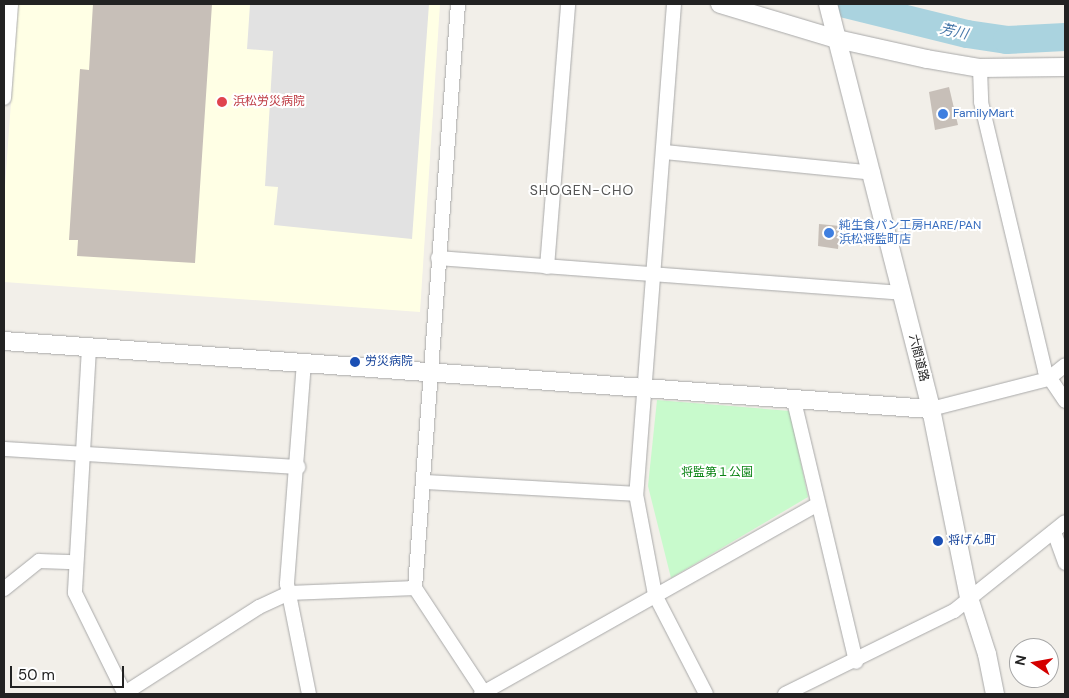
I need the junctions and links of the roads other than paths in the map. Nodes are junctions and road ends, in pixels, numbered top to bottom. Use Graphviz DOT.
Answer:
graph roads {
  1 [pos="11,4"];
  2 [pos="458,4"];
  3 [pos="568,4"];
  4 [pos="674,4"];
  5 [pos="720,4"];
  6 [pos="828,4"];
  7 [pos="834,31"];
  8 [pos="1065,67"];
  9 [pos="5,68"];
  10 [pos="980,68"];
  11 [pos="4,98"];
  12 [pos="664,152"];
  13 [pos="873,173"];
  14 [pos="438,258"];
  15 [pos="547,267"];
  16 [pos="652,276"];
  17 [pos="902,293"];
  18 [pos="4,341"];
  19 [pos="89,348"];
  20 [pos="304,362"];
  21 [pos="1065,365"];
  22 [pos="429,371"];
  23 [pos="1048,379"];
  24 [pos="644,386"];
  25 [pos="794,401"];
  26 [pos="1065,402"];
  27 [pos="931,410"];
  28 [pos="4,449"];
  29 [pos="81,454"];
  30 [pos="298,467"];
  31 [pos="424,482"];
  32 [pos="636,494"];
  33 [pos="818,504"];
  34 [pos="1065,522"];
  35 [pos="1054,532"];
  36 [pos="76,562"];
  37 [pos="1065,563"];
  38 [pos="415,588"];
  39 [pos="4,589"];
  40 [pos="289,593"];
  41 [pos="655,595"];
  42 [pos="969,598"];
  43 [pos="856,662"];
  44 [pos="125,694"];
  45 [pos="309,694"];
  46 [pos="483,694"];
  47 [pos="706,694"];
  48 [pos="785,694"];
  49 [pos="995,694"];
  1 -- 9 [label="street"];
  2 -- 14 [label="street"];
  3 -- 15 [label="street"];
  4 -- 12 [label="street"];
  5 -- 7 [label="street"];
  6 -- 7 [label="street, 六間道路"];
  7 -- 10 [label="street"];
  7 -- 13 [label="street, 六間道路"];
  8 -- 10 [label="street"];
  9 -- 11 [label="street"];
  10 -- 23 [label="street"];
  12 -- 13 [label="street"];
  12 -- 16 [label="street"];
  13 -- 17 [label="street, 六間道路"];
  14 -- 15 [label="street"];
  14 -- 22 [label="street"];
  15 -- 16 [label="street"];
  16 -- 17 [label="street"];
  16 -- 24 [label="street"];
  17 -- 27 [label="street, 六間道路"];
  18 -- 19 [label="street"];
  19 -- 20 [label="street"];
  19 -- 29 [label="street"];
  20 -- 22 [label="street"];
  20 -- 30 [label="street"];
  21 -- 23 [label="street"];
  22 -- 24 [label="street"];
  22 -- 31 [label="street"];
  23 -- 26 [label="street"];
  23 -- 27 [label="street"];
  24 -- 25 [label="street"];
  24 -- 32 [label="street"];
  25 -- 27 [label="street"];
  25 -- 33 [label="street"];
  27 -- 42 [label="street, 六間道路"];
  28 -- 29 [label="street"];
  29 -- 30 [label="street"];
  29 -- 36 [label="street"];
  30 -- 40 [label="street"];
  31 -- 32 [label="street"];
  31 -- 38 [label="street"];
  32 -- 41 [label="street"];
  33 -- 41 [label="street"];
  33 -- 43 [label="street"];
  34 -- 35 [label="street"];
  35 -- 37 [label="street"];
  35 -- 42 [label="street"];
  36 -- 39 [label="street"];
  36 -- 44 [label="street"];
  38 -- 40 [label="street"];
  38 -- 46 [label="street"];
  40 -- 44 [label="street"];
  40 -- 45 [label="street"];
  41 -- 46 [label="street"];
  41 -- 47 [label="street"];
  42 -- 43 [label="street"];
  42 -- 49 [label="street, 六間道路"];
  43 -- 48 [label="street"];
}
